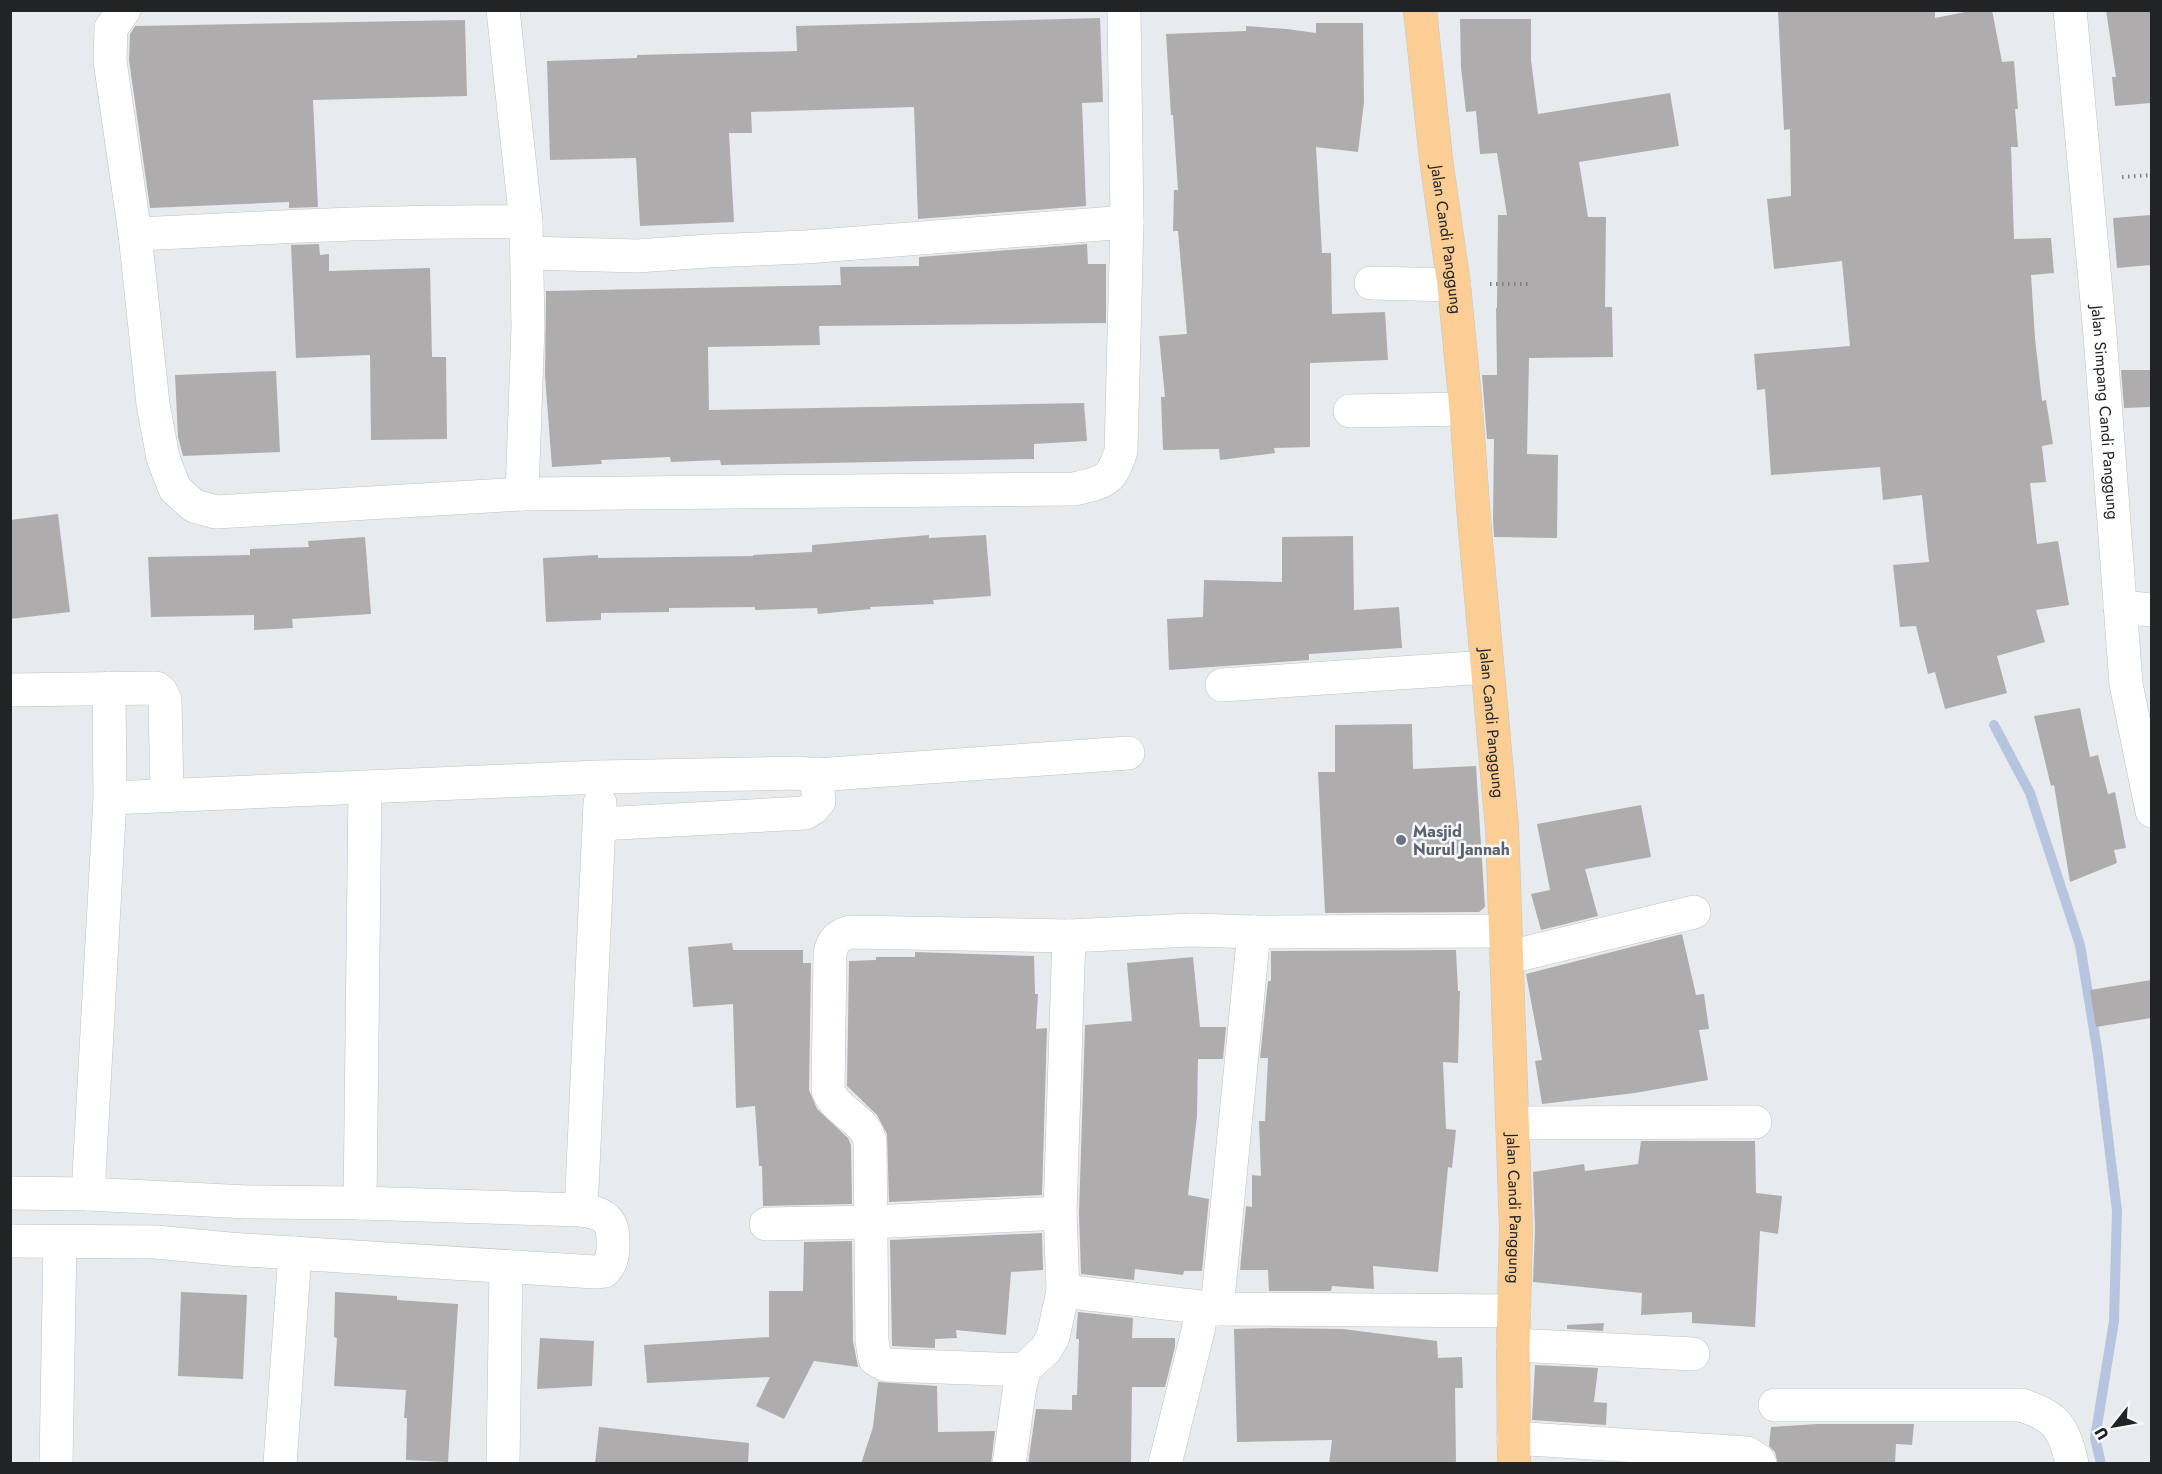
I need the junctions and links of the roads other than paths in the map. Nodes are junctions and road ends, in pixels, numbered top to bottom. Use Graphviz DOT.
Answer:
graph roads {
  1 [pos="124,10"];
  2 [pos="503,10"];
  3 [pos="1124,10"];
  4 [pos="1420,10"];
  5 [pos="2070,10"];
  6 [pos="1127,222"];
  7 [pos="135,234"];
  8 [pos="526,238"];
  9 [pos="1371,283"];
  10 [pos="1454,285"];
  11 [pos="1466,409"];
  12 [pos="1350,411"];
  13 [pos="522,494"];
  14 [pos="2136,609"];
  15 [pos="1487,667"];
  16 [pos="1222,685"];
  17 [pos="109,688"];
  18 [pos="10,690"];
  19 [pos="1128,753"];
  20 [pos="816,775"];
  21 [pos="599,777"];
  22 [pos="365,788"];
  23 [pos="167,795"];
  24 [pos="110,798"];
  25 [pos="2151,811"];
  26 [pos="600,824"];
  27 [pos="1694,912"];
  28 [pos="1254,932"];
  29 [pos="1069,936"];
  30 [pos="1505,945"];
  31 [pos="1755,1122"];
  32 [pos="1513,1123"];
  33 [pos="10,1192"];
  34 [pos="88,1194"];
  35 [pos="153,1198"];
  36 [pos="360,1203"];
  37 [pos="581,1210"];
  38 [pos="1060,1214"];
  39 [pos="872,1222"];
  40 [pos="766,1224"];
  41 [pos="10,1241"];
  42 [pos="60,1242"];
  43 [pos="156,1242"];
  44 [pos="295,1253"];
  45 [pos="506,1268"];
  46 [pos="1063,1291"];
  47 [pos="1209,1309"];
  48 [pos="1514,1311"];
  49 [pos="1513,1345"];
  50 [pos="1693,1354"];
  51 [pos="1024,1370"];
  52 [pos="1775,1405"];
  53 [pos="1513,1451"];
  54 [pos="56,1464"];
  55 [pos="280,1464"];
  56 [pos="503,1464"];
  57 [pos="1010,1464"];
  58 [pos="1165,1464"];
  59 [pos="1760,1464"];
  60 [pos="2072,1464"];
  1 -- 7 [label="street"];
  2 -- 8 [label="street"];
  3 -- 6 [label="street"];
  4 -- 10 [label="main road, Jalan Candi Panggung"];
  5 -- 14 [label="street, Jalan Simpang Candi Panggung"];
  6 -- 8 [label="street"];
  6 -- 13 [label="street"];
  7 -- 8 [label="street"];
  7 -- 13 [label="street"];
  8 -- 13 [label="street"];
  9 -- 10 [label="street"];
  10 -- 11 [label="main road, Jalan Candi Panggung"];
  11 -- 12 [label="street"];
  11 -- 15 [label="main road, Jalan Candi Panggung"];
  14 -- 25 [label="street, Jalan Simpang Candi Panggung"];
  15 -- 16 [label="street"];
  15 -- 30 [label="main road, Jalan Candi Panggung"];
  17 -- 18 [label="street"];
  17 -- 23 [label="street"];
  17 -- 24 [label="street"];
  19 -- 20 [label="street"];
  20 -- 21 [label="street"];
  20 -- 26 [label="street"];
  21 -- 22 [label="street"];
  21 -- 26 [label="street"];
  22 -- 23 [label="street"];
  22 -- 36 [label="street"];
  23 -- 24 [label="street"];
  24 -- 34 [label="street"];
  26 -- 37 [label="street"];
  27 -- 30 [label="street"];
  28 -- 29 [label="street"];
  28 -- 30 [label="street"];
  28 -- 47 [label="street"];
  29 -- 38 [label="street"];
  29 -- 39 [label="street"];
  30 -- 32 [label="main road, Jalan Candi Panggung"];
  31 -- 32 [label="street"];
  32 -- 48 [label="main road, Jalan Candi Panggung"];
  33 -- 34 [label="street"];
  34 -- 35 [label="street"];
  35 -- 36 [label="street"];
  35 -- 43 [label="street"];
  36 -- 37 [label="street"];
  37 -- 45 [label="street"];
  38 -- 39 [label="street"];
  38 -- 46 [label="street"];
  39 -- 40 [label="street"];
  39 -- 51 [label="street"];
  41 -- 42 [label="street"];
  42 -- 43 [label="street"];
  42 -- 54 [label="street"];
  43 -- 44 [label="street"];
  44 -- 45 [label="street"];
  44 -- 55 [label="street"];
  45 -- 56 [label="street"];
  46 -- 47 [label="street"];
  46 -- 51 [label="street"];
  47 -- 48 [label="street"];
  47 -- 58 [label="street"];
  48 -- 49 [label="main road, Jalan Candi Panggung"];
  49 -- 50 [label="street"];
  49 -- 53 [label="main road, Jalan Candi Panggung"];
  51 -- 57 [label="street"];
  52 -- 60 [label="street"];
  53 -- 59 [label="street"];
}
